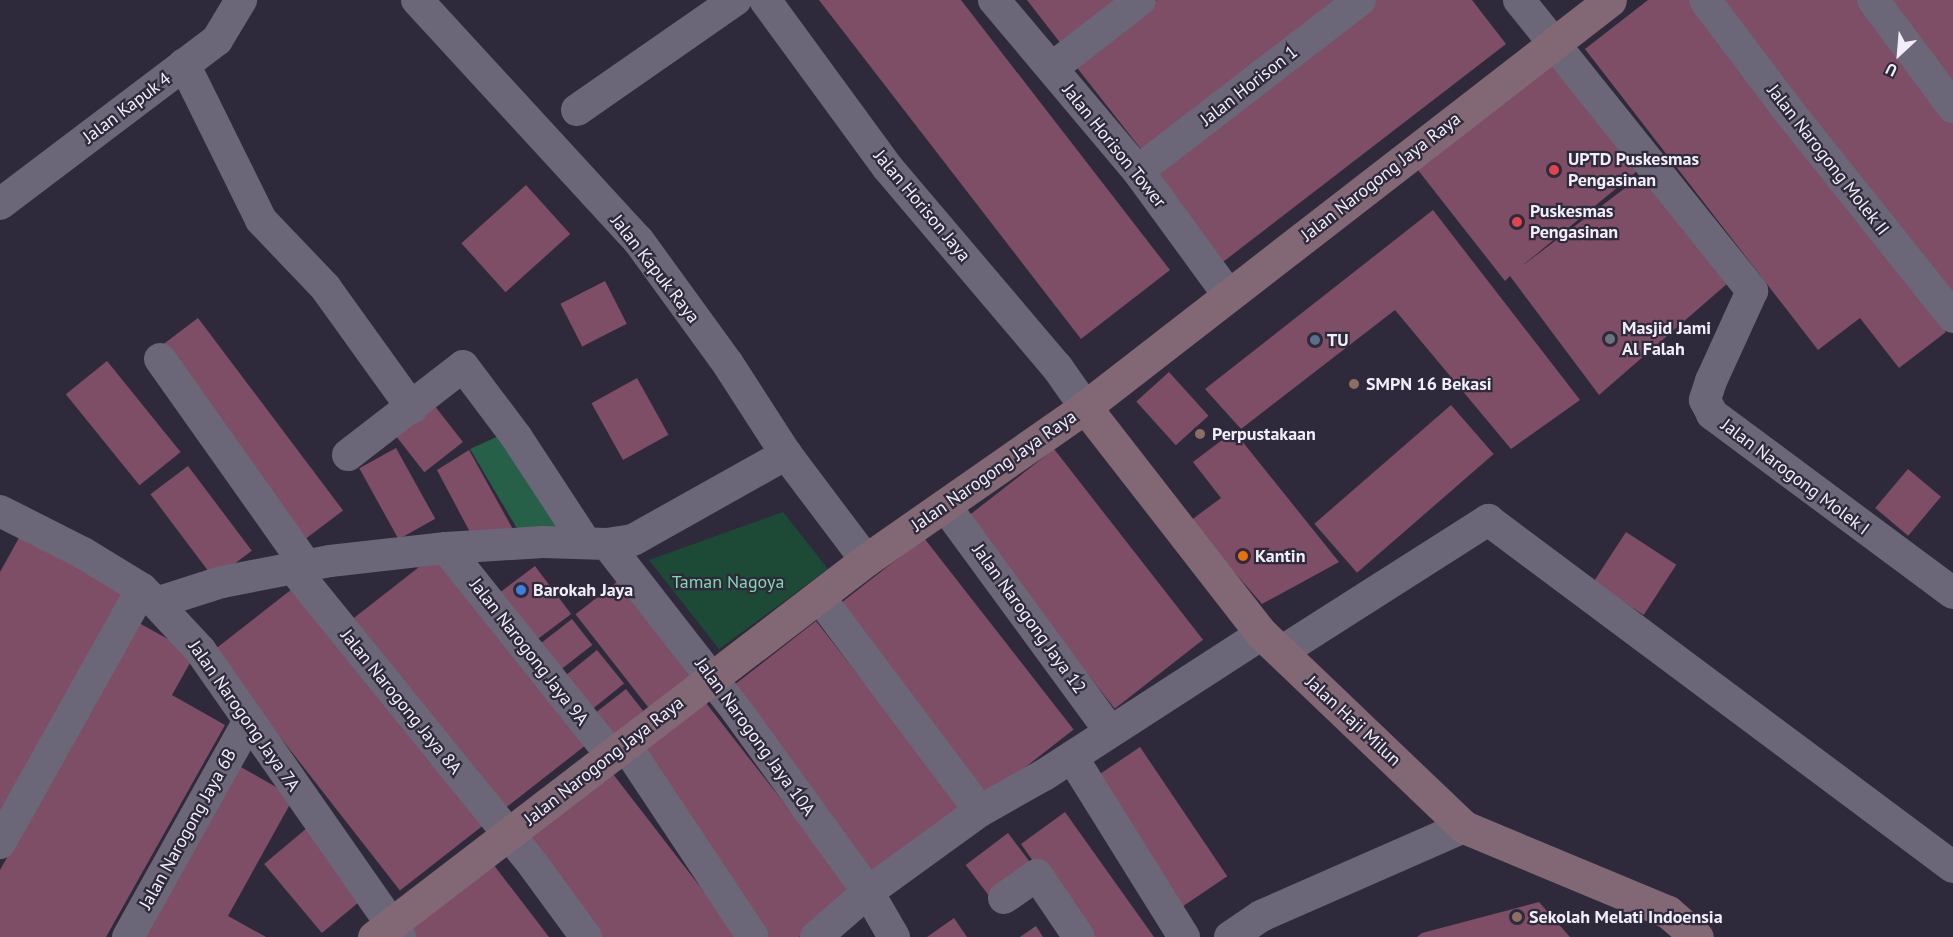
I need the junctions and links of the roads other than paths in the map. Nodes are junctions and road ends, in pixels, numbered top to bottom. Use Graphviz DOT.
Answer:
graph roads {
  1 [pos="241,0"];
  2 [pos="417,0"];
  3 [pos="735,0"];
  4 [pos="765,0"];
  5 [pos="994,0"];
  6 [pos="1140,0"];
  7 [pos="1360,0"];
  8 [pos="1519,0"];
  9 [pos="1610,0"];
  10 [pos="1705,0"];
  11 [pos="1873,0"];
  12 [pos="1551,45"];
  13 [pos="184,64"];
  14 [pos="1052,68"];
  15 [pos="1953,107"];
  16 [pos="577,110"];
  17 [pos="1138,171"];
  18 [pos="0,204"];
  19 [pos="1229,296"];
  20 [pos="1953,317"];
  21 [pos="160,359"];
  22 [pos="1086,407"];
  23 [pos="412,408"];
  24 [pos="786,454"];
  25 [pos="348,455"];
  26 [pos="946,507"];
  27 [pos="3,518"];
  28 [pos="596,543"];
  29 [pos="446,548"];
  30 [pos="866,560"];
  31 [pos="300,566"];
  32 [pos="1953,593"];
  33 [pos="149,596"];
  34 [pos="820,597"];
  35 [pos="1271,643"];
  36 [pos="711,677"];
  37 [pos="248,722"];
  38 [pos="1110,731"];
  39 [pos="619,751"];
  40 [pos="1072,757"];
  41 [pos="980,811"];
  42 [pos="1464,827"];
  43 [pos="509,836"];
  44 [pos="0,843"];
  45 [pos="1953,867"];
  46 [pos="868,892"];
  47 [pos="1004,898"];
  48 [pos="388,933"];
  49 [pos="128,937"];
  50 [pos="586,937"];
  51 [pos="753,937"];
  52 [pos="816,937"];
  53 [pos="894,937"];
  54 [pos="1079,937"];
  55 [pos="1185,937"];
  56 [pos="1230,937"];
  57 [pos="1697,937"];
  1 -- 13 [label="street, Jalan Kapuk 4"];
  2 -- 24 [label="street, Jalan Kapuk Raya"];
  3 -- 16 [label="street"];
  4 -- 22 [label="street, Jalan Horison Jaya"];
  5 -- 14 [label="street, Jalan Horison Tower"];
  6 -- 14 [label="street"];
  7 -- 17 [label="street, Jalan Horison 1"];
  8 -- 12 [label="street"];
  9 -- 12 [label="street, Jalan Narogong Jaya Raya"];
  10 -- 20 [label="street, Jalan Narogong Molek II"];
  11 -- 15 [label="street"];
  12 -- 19 [label="street, Jalan Narogong Jaya Raya"];
  12 -- 32 [label="street, Jalan Narogong Molek I"];
  13 -- 18 [label="street, Jalan Kapuk 4"];
  13 -- 23 [label="street"];
  14 -- 17 [label="street, Jalan Horison Tower"];
  17 -- 19 [label="street, Jalan Horison Tower"];
  19 -- 22 [label="street, Jalan Narogong Jaya Raya"];
  21 -- 31 [label="street, Jalan Narogong Jaya 8A"];
  22 -- 26 [label="street, Jalan Narogong Jaya Raya"];
  22 -- 35 [label="street, Jalan Haji Milun"];
  23 -- 25 [label="street"];
  23 -- 28 [label="street, Jalan Narogong Jaya 10A"];
  24 -- 28 [label="street"];
  24 -- 30 [label="street, Jalan Kapuk Raya"];
  26 -- 30 [label="street, Jalan Narogong Jaya Raya"];
  26 -- 38 [label="street, Jalan Narogong Jaya 12"];
  27 -- 33 [label="street, Jalan Narogong Jaya 7A"];
  28 -- 29 [label="street"];
  28 -- 36 [label="street, Jalan Narogong Jaya 10A"];
  29 -- 31 [label="street"];
  29 -- 39 [label="street, Jalan Narogong Jaya 9A"];
  30 -- 34 [label="street, Jalan Narogong Jaya Raya"];
  31 -- 33 [label="street"];
  31 -- 43 [label="street, Jalan Narogong Jaya 8A"];
  33 -- 37 [label="street, Jalan Narogong Jaya 7A"];
  33 -- 44 [label="street"];
  34 -- 36 [label="street, Jalan Narogong Jaya Raya"];
  34 -- 41 [label="street"];
  35 -- 38 [label="street"];
  35 -- 42 [label="street, Jalan Haji Milun"];
  35 -- 45 [label="street"];
  36 -- 39 [label="street, Jalan Narogong Jaya Raya"];
  36 -- 46 [label="street, Jalan Narogong Jaya 10A"];
  37 -- 48 [label="street, Jalan Narogong Jaya 7A"];
  37 -- 49 [label="street, Jalan Narogong Jaya 6B"];
  38 -- 40 [label="street"];
  39 -- 43 [label="street, Jalan Narogong Jaya Raya"];
  39 -- 51 [label="street, Jalan Narogong Jaya 9A"];
  40 -- 41 [label="street"];
  40 -- 55 [label="street"];
  41 -- 46 [label="street"];
  42 -- 56 [label="street"];
  42 -- 57 [label="street, Jalan Haji Milun"];
  43 -- 48 [label="street, Jalan Narogong Jaya Raya"];
  43 -- 50 [label="street, Jalan Narogong Jaya 8A"];
  46 -- 52 [label="street"];
  46 -- 53 [label="street, Jalan Narogong Jaya 10A"];
  47 -- 54 [label="street"];
}
